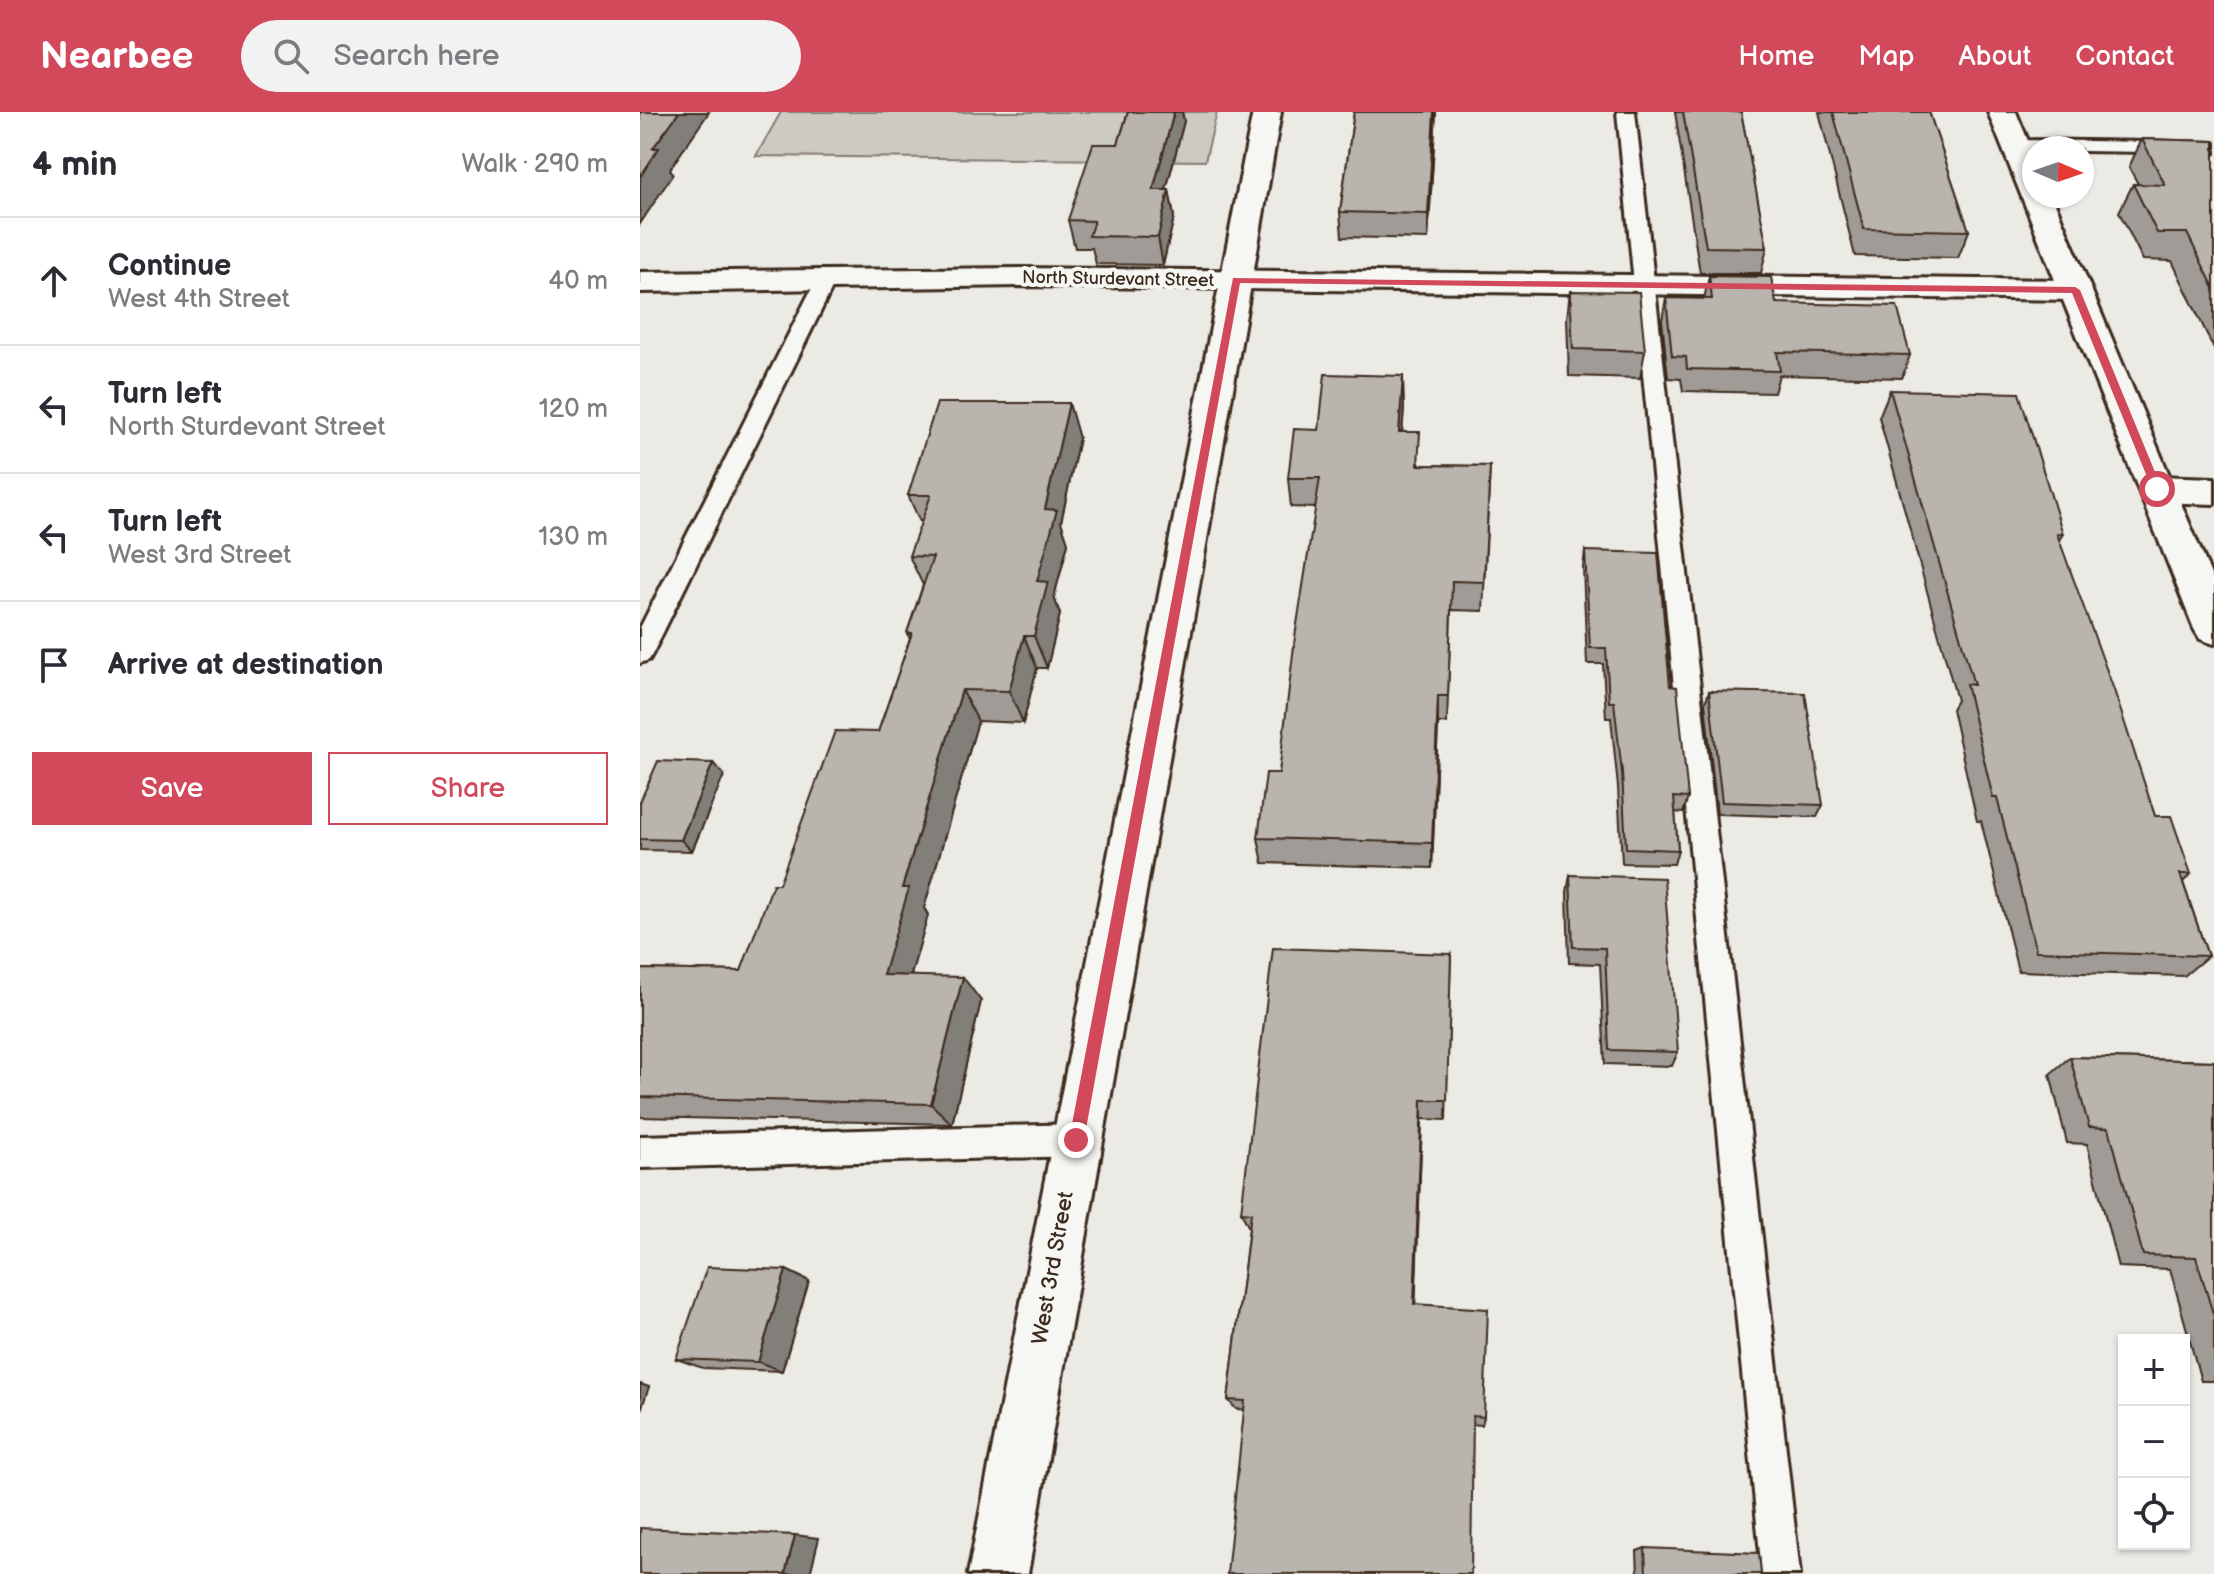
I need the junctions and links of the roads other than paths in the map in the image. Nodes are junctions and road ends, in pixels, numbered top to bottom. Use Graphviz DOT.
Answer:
graph roads {
  1 [pos="1267,112"];
  2 [pos="1626,112"];
  3 [pos="2002,112"];
  4 [pos="2015,145"];
  5 [pos="2214,148"];
  6 [pos="2022,162"];
  7 [pos="2042,208"];
  8 [pos="826,280"];
  9 [pos="1236,280"];
  10 [pos="640,282"];
  11 [pos="1644,287"];
  12 [pos="2075,290"];
  13 [pos="2157,489"];
  14 [pos="2214,491"];
  15 [pos="2214,629"];
  16 [pos="640,653"];
  17 [pos="1076,1140"];
  18 [pos="640,1152"];
  19 [pos="998,1574"];
  20 [pos="1781,1574"];
  1 -- 9 [label="main road, West 3rd Street"];
  2 -- 11 [label="lane"];
  3 -- 4 [label="main road"];
  4 -- 5 [label="lane"];
  4 -- 6 [label="main road"];
  7 -- 12 [label="main road"];
  8 -- 9 [label="main road, North Sturdevant Street"];
  8 -- 10 [label="main road, North Sturdevant Street"];
  8 -- 16 [label="lane"];
  9 -- 11 [label="main road, North Sturdevant Street"];
  9 -- 17 [label="main road, West 3rd Street"];
  11 -- 12 [label="main road, North Sturdevant Street"];
  11 -- 20 [label="lane"];
  12 -- 13 [label="main road"];
  13 -- 14 [label="main road"];
  13 -- 15 [label="main road"];
  17 -- 18 [label="lane"];
  17 -- 19 [label="main road, West 3rd Street"];
}
